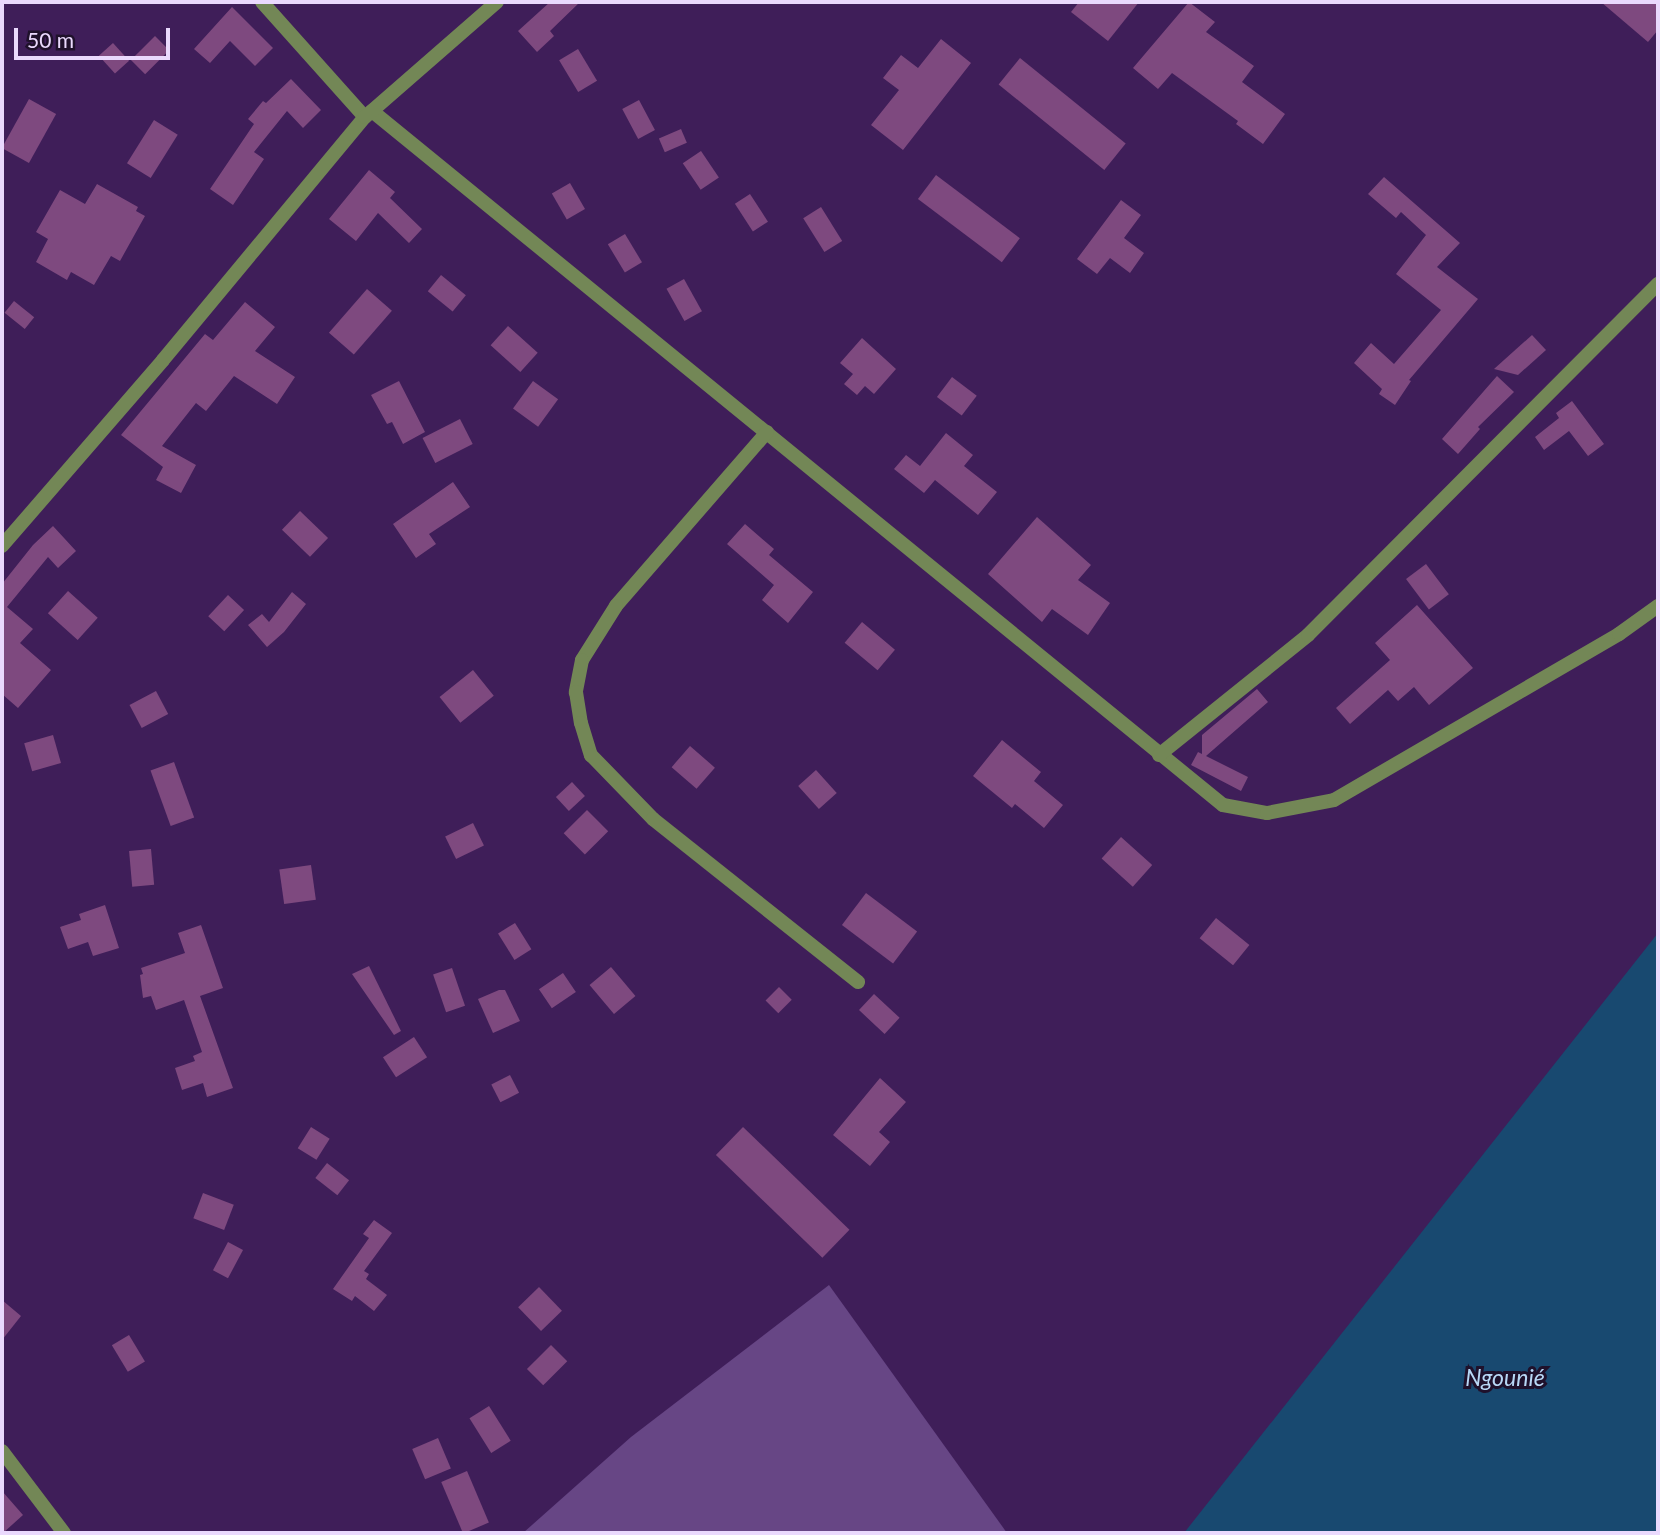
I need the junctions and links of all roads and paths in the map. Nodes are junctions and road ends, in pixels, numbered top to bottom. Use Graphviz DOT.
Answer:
graph roads {
  1 [pos="262,2"];
  2 [pos="497,2"];
  3 [pos="368,114"];
  4 [pos="1658,284"];
  5 [pos="767,432"];
  6 [pos="2,546"];
  7 [pos="1658,606"];
  8 [pos="1159,755"];
  9 [pos="858,982"];
  10 [pos="2,1451"];
  11 [pos="64,1533"];
  1 -- 3 [label="street"];
  2 -- 3 [label="street"];
  3 -- 5 [label="street"];
  3 -- 6 [label="street"];
  4 -- 8 [label="street"];
  5 -- 8 [label="street"];
  5 -- 9 [label="street"];
  7 -- 8 [label="street"];
  10 -- 11 [label="street"];
}
